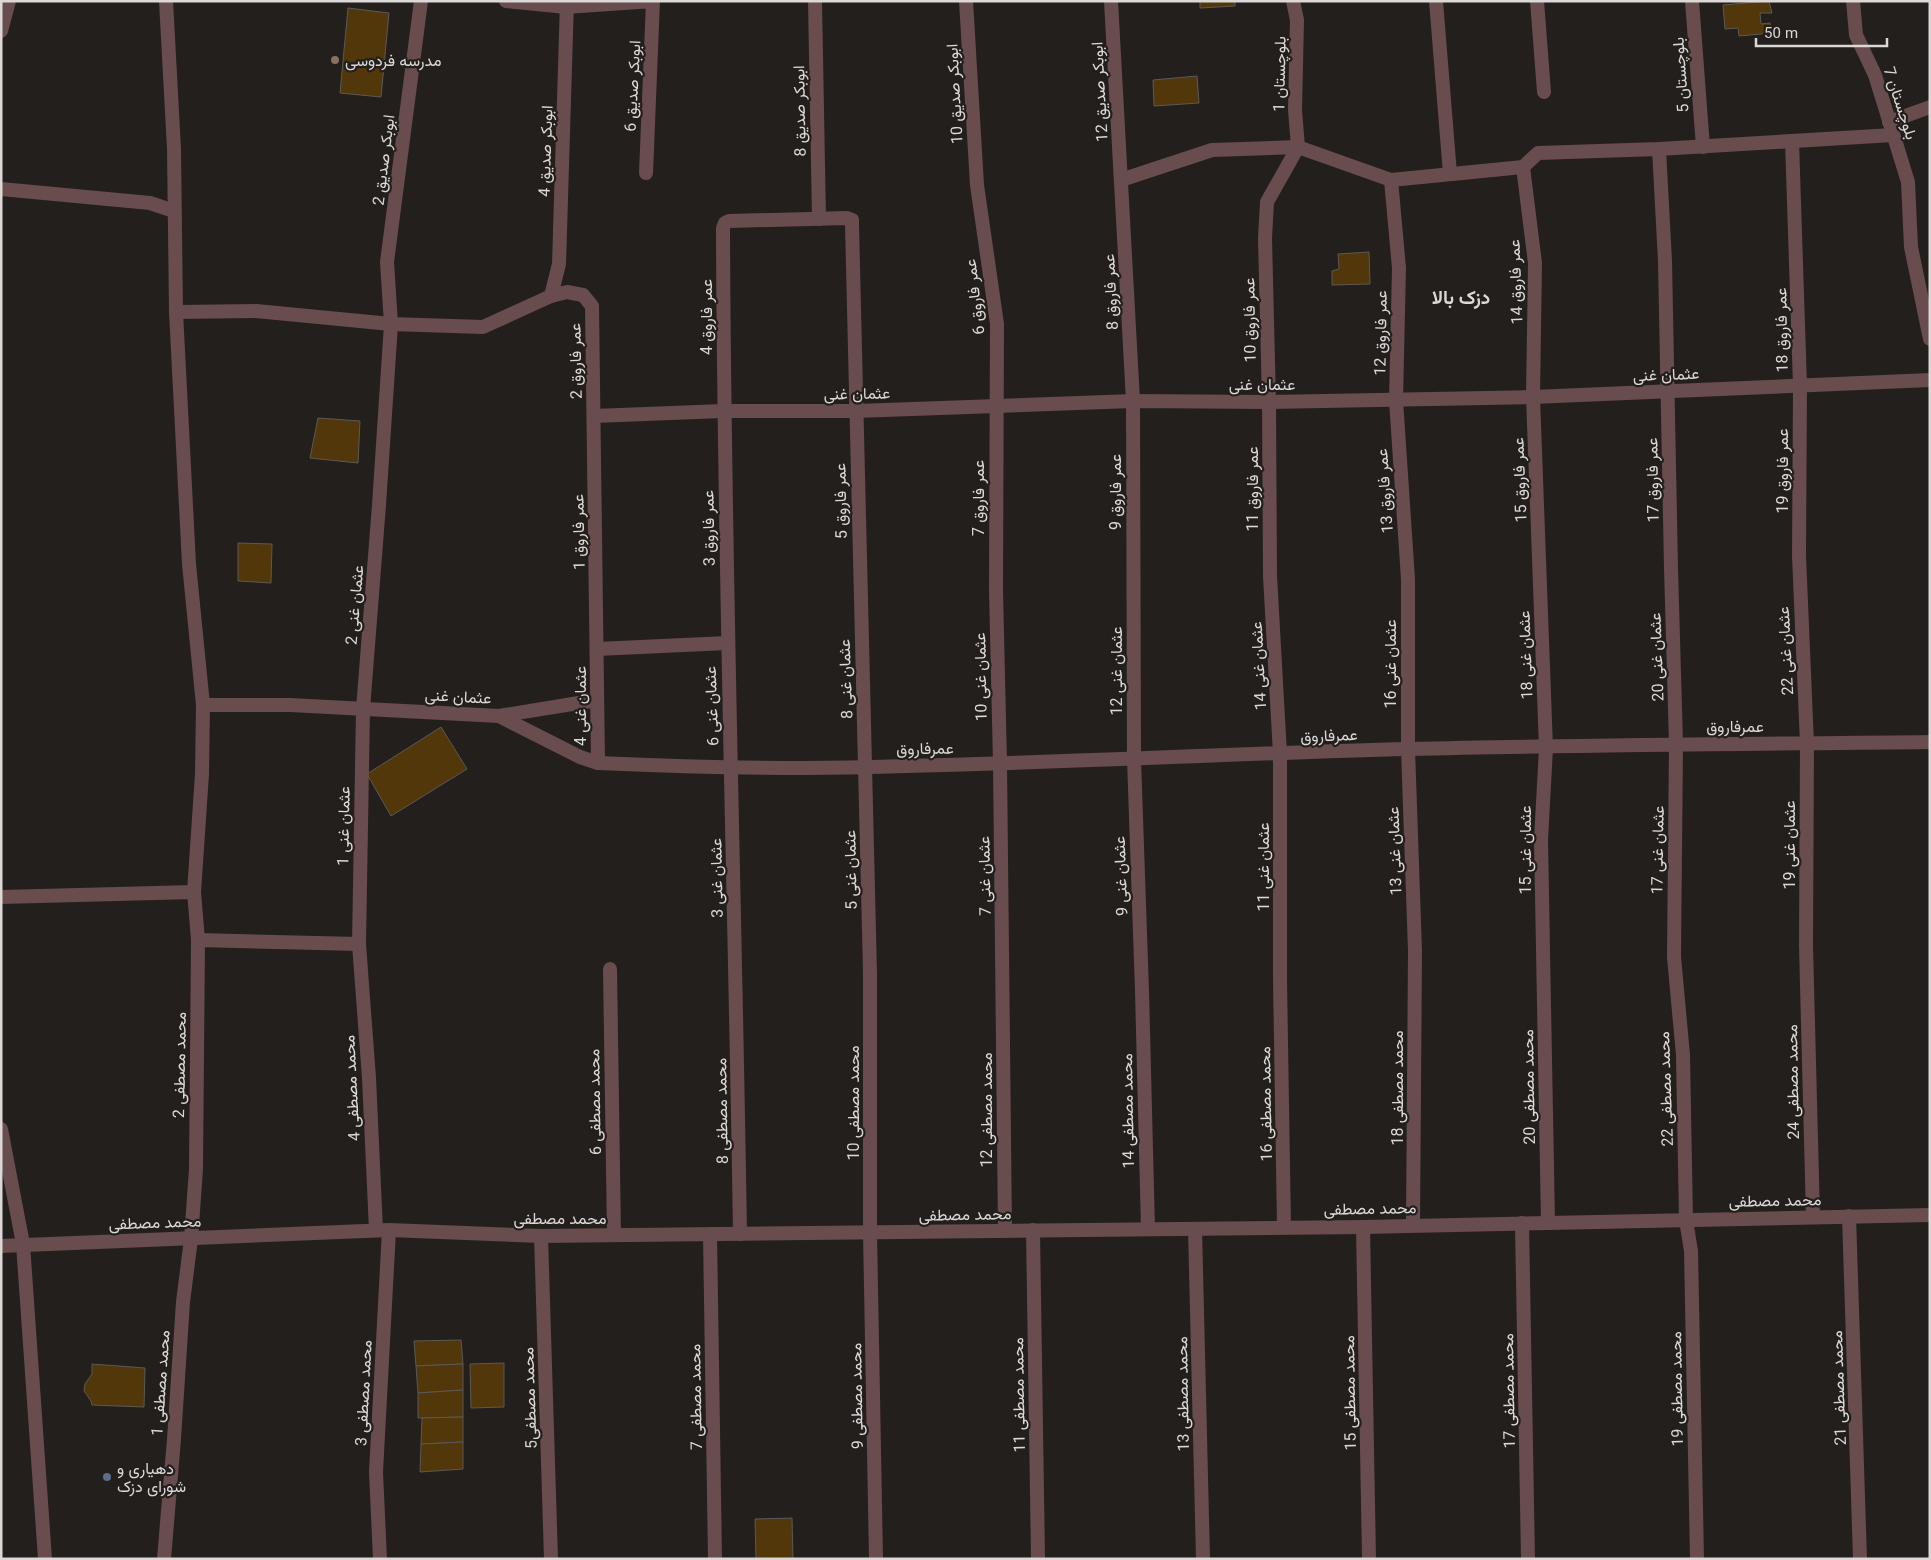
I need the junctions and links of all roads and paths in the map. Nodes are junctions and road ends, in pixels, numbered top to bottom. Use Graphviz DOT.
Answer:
graph roads {
  1 [pos="9,1"];
  2 [pos="166,1"];
  3 [pos="421,1"];
  4 [pos="506,1"];
  5 [pos="653,1"];
  6 [pos="815,1"];
  7 [pos="966,1"];
  8 [pos="1111,1"];
  9 [pos="1293,1"];
  10 [pos="1436,1"];
  11 [pos="1537,1"];
  12 [pos="1692,1"];
  13 [pos="1852,1"];
  14 [pos="567,4"];
  15 [pos="1,31"];
  16 [pos="1544,92"];
  17 [pos="1930,107"];
  18 [pos="1891,129"];
  19 [pos="1792,141"];
  20 [pos="1298,147"];
  21 [pos="1703,147"];
  22 [pos="1659,149"];
  23 [pos="1523,167"];
  24 [pos="646,173"];
  25 [pos="1450,174"];
  26 [pos="1121,180"];
  27 [pos="1391,180"];
  28 [pos="977,185"];
  29 [pos="1,189"];
  30 [pos="174,211"];
  31 [pos="819,219"];
  32 [pos="551,296"];
  33 [pos="176,312"];
  34 [pos="391,324"];
  35 [pos="1930,339"];
  36 [pos="1930,380"];
  37 [pos="1800,386"];
  38 [pos="1668,391"];
  39 [pos="1533,397"];
  40 [pos="1396,400"];
  41 [pos="1133,401"];
  42 [pos="1269,402"];
  43 [pos="996,406"];
  44 [pos="723,411"];
  45 [pos="856,411"];
  46 [pos="594,416"];
  47 [pos="379,505"];
  48 [pos="1799,556"];
  49 [pos="1539,561"];
  50 [pos="1670,568"];
  51 [pos="1270,576"];
  52 [pos="1408,579"];
  53 [pos="1132,583"];
  54 [pos="996,591"];
  55 [pos="860,592"];
  56 [pos="727,644"];
  57 [pos="597,649"];
  58 [pos="597,700"];
  59 [pos="203,705"];
  60 [pos="362,709"];
  61 [pos="499,716"];
  62 [pos="1930,742"];
  63 [pos="1676,744"];
  64 [pos="1807,744"];
  65 [pos="1546,748"];
  66 [pos="1408,749"];
  67 [pos="1280,754"];
  68 [pos="1134,759"];
  69 [pos="598,763"];
  70 [pos="1000,763"];
  71 [pos="865,766"];
  72 [pos="730,768"];
  73 [pos="194,892"];
  74 [pos="1,897"];
  75 [pos="198,940"];
  76 [pos="359,944"];
  77 [pos="1806,946"];
  78 [pos="1415,951"];
  79 [pos="1544,952"];
  80 [pos="1674,957"];
  81 [pos="610,969"];
  82 [pos="870,973"];
  83 [pos="1280,980"];
  84 [pos="736,987"];
  85 [pos="1002,989"];
  86 [pos="1142,991"];
  87 [pos="1,1129"];
  88 [pos="1930,1215"];
  89 [pos="1850,1216"];
  90 [pos="1813,1217"];
  91 [pos="1686,1220"];
  92 [pos="1548,1222"];
  93 [pos="1522,1223"];
  94 [pos="1413,1225"];
  95 [pos="1363,1226"];
  96 [pos="1284,1227"];
  97 [pos="1148,1229"];
  98 [pos="1195,1229"];
  99 [pos="383,1230"];
  100 [pos="1033,1230"];
  101 [pos="1004,1231"];
  102 [pos="870,1232"];
  103 [pos="710,1234"];
  104 [pos="740,1234"];
  105 [pos="614,1235"];
  106 [pos="542,1236"];
  107 [pos="191,1239"];
  108 [pos="23,1244"];
  109 [pos="1,1246"];
  110 [pos="45,1559"];
  111 [pos="164,1559"];
  112 [pos="380,1559"];
  113 [pos="551,1559"];
  114 [pos="715,1559"];
  115 [pos="876,1559"];
  116 [pos="1038,1559"];
  117 [pos="1203,1559"];
  118 [pos="1369,1559"];
  119 [pos="1528,1559"];
  120 [pos="1697,1559"];
  121 [pos="1860,1559"];
  1 -- 15 [label="street"];
  2 -- 30 [label="street, محمد مصطفی 2"];
  3 -- 34 [label="street, ابوبکر صدیق 2"];
  4 -- 14 [label="street"];
  5 -- 14 [label="street"];
  5 -- 24 [label="street, ابوبکر صدیق 6"];
  6 -- 31 [label="street, ابوبکر صدیق 8"];
  7 -- 28 [label="street, ابوبکر صدیق 10"];
  8 -- 26 [label="street, ابوبکر صدیق 12"];
  9 -- 20 [label="street, بلوچستان 1"];
  10 -- 25 [label="street"];
  11 -- 16 [label="street"];
  12 -- 21 [label="street, بلوچستان 5"];
  13 -- 18 [label="street, بلوچستان 7"];
  14 -- 32 [label="street, ابوبکر صدیق 4"];
  17 -- 18 [label="street"];
  18 -- 19 [label="street"];
  18 -- 35 [label="street, بلوچستان 7"];
  19 -- 21 [label="street"];
  19 -- 37 [label="street, عمر فاروق 18"];
  20 -- 26 [label="street"];
  20 -- 27 [label="street"];
  20 -- 42 [label="street, عمر فاروق 10"];
  21 -- 22 [label="street"];
  22 -- 23 [label="street"];
  22 -- 38 [label="street, عمر فاروق 17"];
  23 -- 25 [label="street"];
  23 -- 39 [label="street, عمر فاروق 14"];
  25 -- 27 [label="street"];
  26 -- 41 [label="street, عمر فاروق 8"];
  27 -- 40 [label="street, عمر فاروق 12"];
  28 -- 43 [label="street, عمر فاروق 6"];
  29 -- 30 [label="street"];
  30 -- 33 [label="street, محمد مصطفی 2"];
  31 -- 44 [label="street, عمر فاروق 4"];
  31 -- 45 [label="street, عمر فاروق 5"];
  32 -- 34 [label="street"];
  32 -- 46 [label="street, عمر فاروق 2"];
  33 -- 34 [label="street"];
  33 -- 59 [label="street, محمد مصطفی 2"];
  34 -- 47 [label="street, ابوبکر صدیق 2"];
  36 -- 37 [label="street, عثمان غنی"];
  37 -- 38 [label="street, عثمان غنی"];
  37 -- 48 [label="street, عمر فاروق 19"];
  38 -- 39 [label="street, عثمان غنی"];
  38 -- 50 [label="street, عمر فاروق 17"];
  39 -- 40 [label="street, عثمان غنی"];
  39 -- 49 [label="street, عمر فاروق 15"];
  40 -- 42 [label="street, عثمان غنی"];
  40 -- 52 [label="street, عمر فاروق 13"];
  41 -- 42 [label="street, عثمان غنی"];
  41 -- 43 [label="street, عثمان غنی"];
  41 -- 53 [label="street, عمر فاروق 9"];
  42 -- 51 [label="street, عمر فاروق 11"];
  43 -- 45 [label="street, عثمان غنی"];
  43 -- 54 [label="street, عمر فاروق 7"];
  44 -- 45 [label="street, عثمان غنی"];
  44 -- 46 [label="street, عثمان غنی"];
  44 -- 56 [label="street, عمر فاروق 3"];
  45 -- 55 [label="street, عمر فاروق 5"];
  46 -- 57 [label="street, عمر فاروق 1"];
  47 -- 60 [label="street, عثمان غنی 2"];
  48 -- 64 [label="street, عثمان غنی 22"];
  49 -- 65 [label="street, عثمان غنی 18"];
  50 -- 63 [label="street, عثمان غنی 20"];
  51 -- 67 [label="street, عثمان غنی 14"];
  52 -- 66 [label="street, عثمان غنی 16"];
  53 -- 68 [label="street, عثمان غنی 12"];
  54 -- 70 [label="street, عثمان غنی 10"];
  55 -- 71 [label="street, عثمان غنی 8"];
  56 -- 57 [label="street"];
  56 -- 72 [label="street, عثمان غنی 6"];
  57 -- 58 [label="street, عثمان غنی 4"];
  58 -- 61 [label="street"];
  58 -- 69 [label="street, عثمان غنی 4"];
  59 -- 60 [label="street, عثمان غنی"];
  59 -- 73 [label="street, محمد مصطفی 2"];
  60 -- 61 [label="street, عثمان غنی"];
  60 -- 76 [label="street, عثمان غنی 1"];
  61 -- 69 [label="street, عثمان غنی"];
  62 -- 64 [label="street, عمرفاروق"];
  63 -- 64 [label="street, عمرفاروق"];
  63 -- 65 [label="street, عمرفاروق"];
  63 -- 80 [label="street, عثمان غنی 17"];
  64 -- 77 [label="street, عثمان غنی 19"];
  65 -- 66 [label="street, عمرفاروق"];
  65 -- 79 [label="street, عثمان غنی 15"];
  66 -- 67 [label="street, عمرفاروق"];
  66 -- 78 [label="street, عثمان غنی 13"];
  67 -- 68 [label="street, عمرفاروق"];
  67 -- 83 [label="street, عثمان غنی 11"];
  68 -- 70 [label="street, عمرفاروق"];
  68 -- 86 [label="street, عثمان غنی 9"];
  69 -- 72 [label="street, عثمان غنی"];
  70 -- 71 [label="street, عمرفاروق"];
  70 -- 85 [label="street, عثمان غنی 7"];
  71 -- 72 [label="street, عمرفاروق"];
  71 -- 82 [label="street, عثمان غنی 5"];
  72 -- 84 [label="street, عثمان غنی 3"];
  73 -- 74 [label="street"];
  73 -- 75 [label="street, محمد مصطفی 2"];
  75 -- 76 [label="street"];
  75 -- 107 [label="street, محمد مصطفی 2"];
  76 -- 99 [label="street, محمد مصطفی 4"];
  77 -- 90 [label="street, محمد مصطفی 24"];
  78 -- 94 [label="street, محمد مصطفی 18"];
  79 -- 92 [label="street, محمد مصطفی 20"];
  80 -- 91 [label="street, محمد مصطفی 22"];
  81 -- 105 [label="street, محمد مصطفی 6"];
  82 -- 102 [label="street, محمد مصطفی 10"];
  83 -- 96 [label="street, محمد مصطفی 16"];
  84 -- 104 [label="street, محمد مصطفی 8"];
  85 -- 101 [label="street, محمد مصطفی 12"];
  86 -- 97 [label="street, محمد مصطفی 14"];
  87 -- 108 [label="street"];
  88 -- 89 [label="street, محمد مصطفی"];
  89 -- 90 [label="street, محمد مصطفی"];
  89 -- 121 [label="street, محمد مصطفی 21"];
  90 -- 91 [label="street, محمد مصطفی"];
  91 -- 92 [label="street, محمد مصطفی"];
  91 -- 120 [label="street, محمد مصطفی 19"];
  92 -- 93 [label="street, محمد مصطفی"];
  93 -- 94 [label="street, محمد مصطفی"];
  93 -- 119 [label="street, محمد مصطفی 17"];
  94 -- 95 [label="street, محمد مصطفی"];
  95 -- 96 [label="street, محمد مصطفی"];
  95 -- 118 [label="street, محمد مصطفی 15"];
  96 -- 98 [label="street, محمد مصطفی"];
  97 -- 98 [label="street, محمد مصطفی"];
  97 -- 100 [label="street, محمد مصطفی"];
  98 -- 117 [label="street, محمد مصطفی 13"];
  99 -- 106 [label="street, محمد مصطفی"];
  99 -- 107 [label="street, محمد مصطفی"];
  99 -- 112 [label="street, محمد مصطفی 3"];
  100 -- 101 [label="street, محمد مصطفی"];
  100 -- 116 [label="street, محمد مصطفی 11"];
  101 -- 102 [label="street, محمد مصطفی"];
  102 -- 104 [label="street, محمد مصطفی"];
  102 -- 115 [label="street, محمد مصطفی 9"];
  103 -- 104 [label="street, محمد مصطفی"];
  103 -- 105 [label="street, محمد مصطفی"];
  103 -- 114 [label="street, محمد مصطفی 7"];
  105 -- 106 [label="street, محمد مصطفی"];
  106 -- 113 [label="street, محمد مصطفی5"];
  107 -- 108 [label="street, محمد مصطفی"];
  107 -- 111 [label="street, محمد مصطفی 1"];
  108 -- 109 [label="street, محمد مصطفی"];
  108 -- 110 [label="street"];
}
